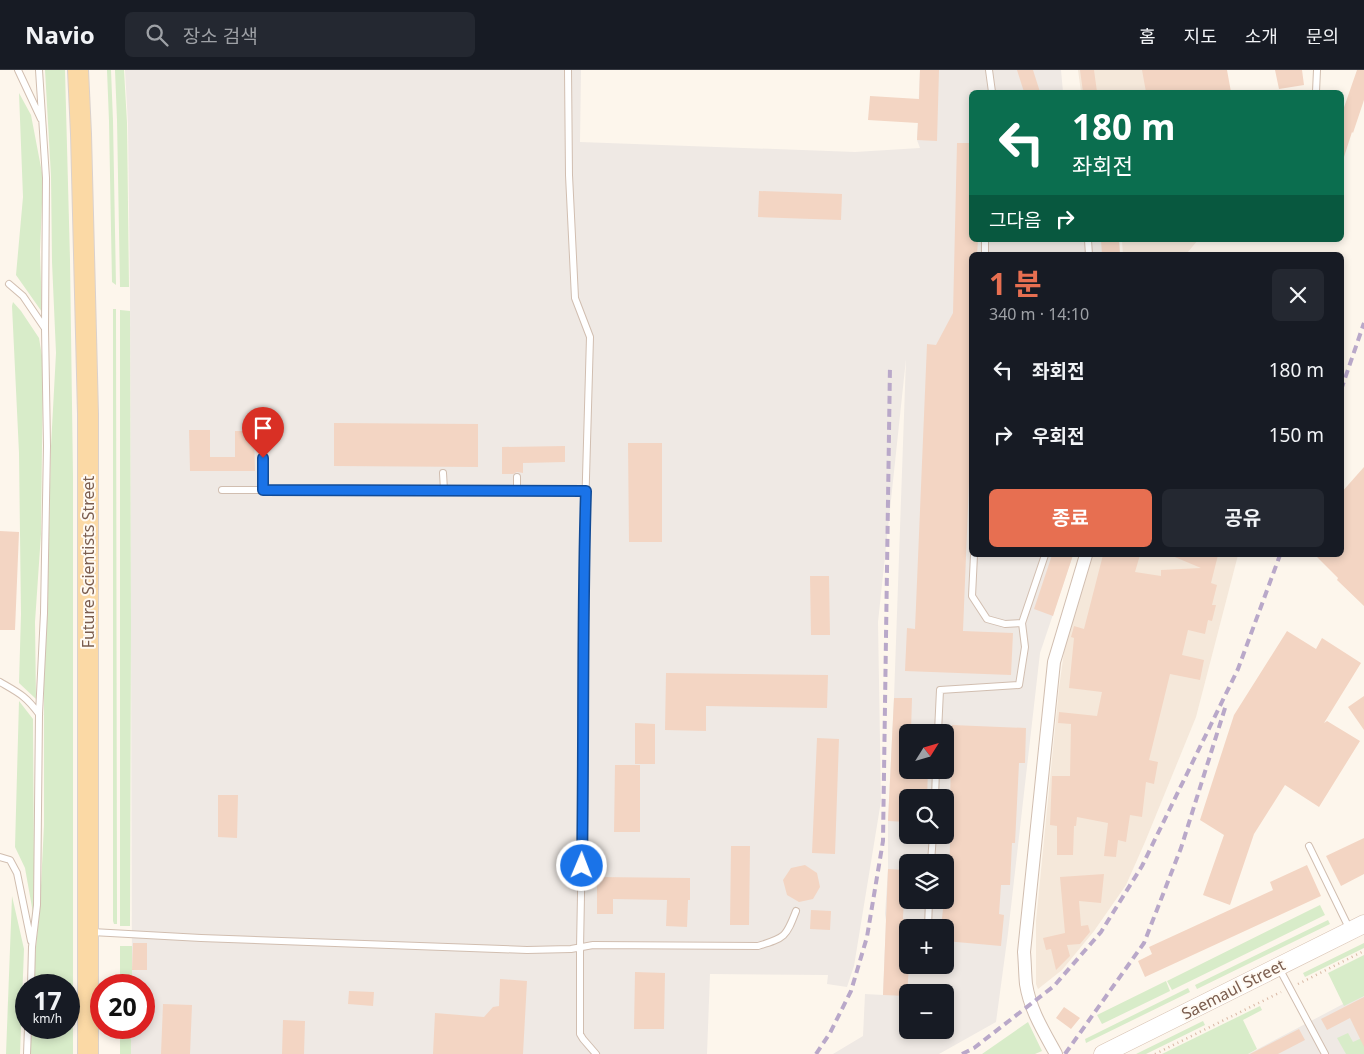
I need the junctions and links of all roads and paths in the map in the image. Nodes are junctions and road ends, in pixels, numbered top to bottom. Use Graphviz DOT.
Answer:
graph roads {
  1 [pos="18,70"];
  2 [pos="39,70"];
  3 [pos="78,70"];
  4 [pos="568,70"];
  5 [pos="989,70"];
  6 [pos="1317,70"];
  7 [pos="992,90"];
  8 [pos="1316,90"];
  9 [pos="43,123"];
  10 [pos="9,284"];
  11 [pos="45,328"];
  12 [pos="263,458"];
  13 [pos="443,473"];
  14 [pos="517,477"];
  15 [pos="222,490"];
  16 [pos="263,490"];
  17 [pos="444,490"];
  18 [pos="517,491"];
  19 [pos="586,491"];
  20 [pos="974,557"];
  21 [pos="1044,557"];
  22 [pos="1085,557"];
  23 [pos="1022,623"];
  24 [pos="0,682"];
  25 [pos="39,714"];
  26 [pos="938,724"];
  27 [pos="1309,846"];
  28 [pos="0,857"];
  29 [pos="796,911"];
  30 [pos="1357,928"];
  31 [pos="88,932"];
  32 [pos="32,947"];
  33 [pos="580,948"];
  34 [pos="1364,951"];
  35 [pos="1278,967"];
  36 [pos="31,974"];
  37 [pos="1289,988"];
  38 [pos="28,1039"];
  39 [pos="27,1054"];
  40 [pos="88,1054"];
  41 [pos="596,1054"];
  42 [pos="1056,1054"];
  43 [pos="1103,1054"];
  44 [pos="1155,1054"];
  45 [pos="1325,1054"];
  1 -- 9 [label="lane"];
  2 -- 9 [label="lane"];
  3 -- 31 [label="main road, Future Scientists Street"];
  4 -- 19 [label="lane"];
  5 -- 7 [label="lane"];
  6 -- 8 [label="lane"];
  9 -- 11 [label="lane"];
  10 -- 11 [label="lane"];
  11 -- 25 [label="lane"];
  12 -- 16 [label="lane"];
  13 -- 17 [label="lane"];
  14 -- 18 [label="lane"];
  15 -- 16 [label="lane"];
  16 -- 17 [label="lane"];
  17 -- 18 [label="lane"];
  18 -- 19 [label="lane"];
  19 -- 33 [label="lane"];
  20 -- 23 [label="lane"];
  21 -- 23 [label="lane"];
  22 -- 42 [label="street"];
  23 -- 26 [label="lane"];
  24 -- 25 [label="lane"];
  25 -- 32 [label="lane"];
  27 -- 30 [label="lane"];
  28 -- 32 [label="lane"];
  29 -- 33 [label="lane"];
  30 -- 35 [label="main road, Saemaul Street"];
  31 -- 33 [label="lane"];
  31 -- 40 [label="main road, Future Scientists Street"];
  32 -- 36 [label="lane"];
  33 -- 41 [label="lane"];
  34 -- 37 [label="path"];
  35 -- 37 [label="lane"];
  35 -- 43 [label="main road, Saemaul Street"];
  37 -- 44 [label="path"];
  37 -- 45 [label="lane"];
  38 -- 39 [label="lane"];
}
